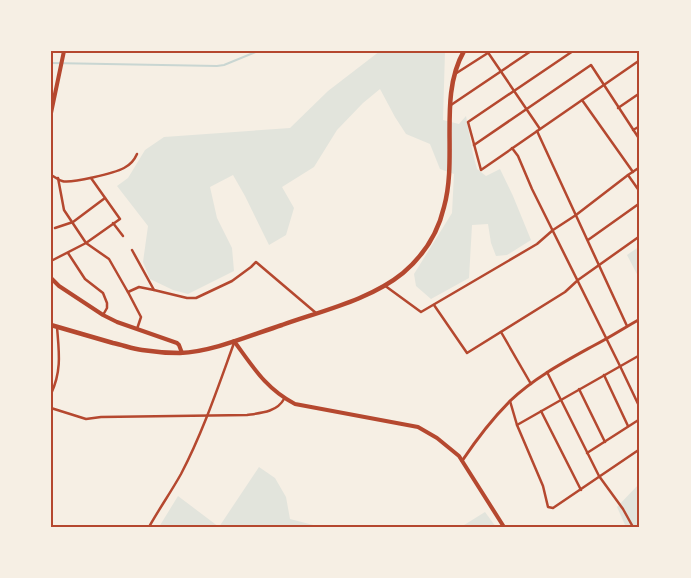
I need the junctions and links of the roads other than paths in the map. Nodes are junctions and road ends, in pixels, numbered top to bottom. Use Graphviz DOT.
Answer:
graph roads {
  1 [pos="64,51"];
  2 [pos="464,51"];
  3 [pos="531,51"];
  4 [pos="573,51"];
  5 [pos="489,52"];
  6 [pos="640,60"];
  7 [pos="502,72"];
  8 [pos="454,75"];
  9 [pos="603,85"];
  10 [pos="514,90"];
  11 [pos="640,93"];
  12 [pos="582,100"];
  13 [pos="450,105"];
  14 [pos="618,108"];
  15 [pos="527,110"];
  16 [pos="51,113"];
  17 [pos="640,126"];
  18 [pos="538,130"];
  19 [pos="633,130"];
  20 [pos="640,140"];
  21 [pos="474,145"];
  22 [pos="512,148"];
  23 [pos="136,154"];
  24 [pos="640,168"];
  25 [pos="633,172"];
  26 [pos="51,175"];
  27 [pos="628,175"];
  28 [pos="58,178"];
  29 [pos="91,178"];
  30 [pos="640,192"];
  31 [pos="105,198"];
  32 [pos="640,203"];
  33 [pos="576,215"];
  34 [pos="73,222"];
  35 [pos="113,223"];
  36 [pos="55,228"];
  37 [pos="553,230"];
  38 [pos="123,236"];
  39 [pos="640,236"];
  40 [pos="588,240"];
  41 [pos="86,243"];
  42 [pos="132,250"];
  43 [pos="68,253"];
  44 [pos="51,261"];
  45 [pos="599,266"];
  46 [pos="51,278"];
  47 [pos="578,280"];
  48 [pos="384,285"];
  49 [pos="154,290"];
  50 [pos="128,292"];
  51 [pos="434,305"];
  52 [pos="316,313"];
  53 [pos="103,315"];
  54 [pos="640,319"];
  55 [pos="51,325"];
  56 [pos="627,326"];
  57 [pos="57,327"];
  58 [pos="136,330"];
  59 [pos="501,332"];
  60 [pos="607,339"];
  61 [pos="234,341"];
  62 [pos="182,352"];
  63 [pos="640,355"];
  64 [pos="620,366"];
  65 [pos="547,372"];
  66 [pos="604,376"];
  67 [pos="531,384"];
  68 [pos="579,389"];
  69 [pos="51,394"];
  70 [pos="284,398"];
  71 [pos="562,400"];
  72 [pos="510,401"];
  73 [pos="51,408"];
  74 [pos="640,408"];
  75 [pos="541,411"];
  76 [pos="207,416"];
  77 [pos="640,418"];
  78 [pos="517,425"];
  79 [pos="628,426"];
  80 [pos="605,442"];
  81 [pos="640,449"];
  82 [pos="587,453"];
  83 [pos="462,461"];
  84 [pos="599,476"];
  85 [pos="581,490"];
  86 [pos="149,527"];
  87 [pos="504,527"];
  88 [pos="633,527"];
  1 -- 16 [label="main road"];
  2 -- 8 [label="highway"];
  3 -- 7 [label="street"];
  4 -- 10 [label="street"];
  5 -- 7 [label="street"];
  5 -- 8 [label="street"];
  6 -- 9 [label="street"];
  7 -- 10 [label="street"];
  7 -- 13 [label="street"];
  8 -- 13 [label="highway"];
  9 -- 12 [label="street"];
  9 -- 14 [label="street"];
  9 -- 15 [label="street"];
  10 -- 15 [label="street"];
  10 -- 21 [label="street"];
  11 -- 14 [label="street"];
  12 -- 18 [label="street"];
  12 -- 25 [label="street"];
  13 -- 48 [label="highway"];
  14 -- 19 [label="street"];
  15 -- 18 [label="street"];
  15 -- 21 [label="street"];
  17 -- 19 [label="street"];
  18 -- 22 [label="street"];
  18 -- 33 [label="street"];
  19 -- 20 [label="street"];
  21 -- 22 [label="street"];
  22 -- 37 [label="street"];
  23 -- 29 [label="street"];
  24 -- 25 [label="street"];
  25 -- 27 [label="street"];
  26 -- 28 [label="street"];
  27 -- 30 [label="street"];
  27 -- 33 [label="street"];
  28 -- 29 [label="street"];
  28 -- 34 [label="street"];
  29 -- 31 [label="street"];
  31 -- 34 [label="street"];
  31 -- 35 [label="street"];
  32 -- 40 [label="street"];
  33 -- 37 [label="street"];
  33 -- 40 [label="street"];
  34 -- 36 [label="street"];
  34 -- 41 [label="street"];
  35 -- 38 [label="street"];
  35 -- 41 [label="street"];
  37 -- 47 [label="street"];
  37 -- 51 [label="street"];
  39 -- 45 [label="street"];
  40 -- 45 [label="street"];
  41 -- 43 [label="street"];
  41 -- 50 [label="street"];
  42 -- 49 [label="street"];
  43 -- 44 [label="street"];
  43 -- 53 [label="street"];
  45 -- 47 [label="street"];
  45 -- 56 [label="street"];
  46 -- 53 [label="main road"];
  47 -- 59 [label="street"];
  47 -- 60 [label="street"];
  48 -- 51 [label="street"];
  48 -- 52 [label="highway"];
  49 -- 50 [label="street"];
  49 -- 52 [label="street"];
  50 -- 58 [label="street"];
  51 -- 59 [label="street"];
  52 -- 61 [label="highway"];
  53 -- 58 [label="main road"];
  54 -- 56 [label="street"];
  55 -- 57 [label="highway"];
  56 -- 60 [label="street"];
  57 -- 62 [label="highway"];
  57 -- 69 [label="street"];
  58 -- 62 [label="main road"];
  59 -- 67 [label="street"];
  60 -- 64 [label="street"];
  60 -- 65 [label="street"];
  61 -- 62 [label="highway"];
  61 -- 70 [label="main road"];
  61 -- 76 [label="street"];
  63 -- 64 [label="street"];
  64 -- 66 [label="street"];
  64 -- 74 [label="street"];
  65 -- 67 [label="street"];
  65 -- 71 [label="street"];
  66 -- 68 [label="street"];
  66 -- 79 [label="street"];
  67 -- 72 [label="street"];
  68 -- 71 [label="street"];
  68 -- 80 [label="street"];
  70 -- 76 [label="street"];
  70 -- 83 [label="main road"];
  71 -- 75 [label="street"];
  71 -- 82 [label="street"];
  72 -- 78 [label="street"];
  72 -- 83 [label="street"];
  73 -- 76 [label="street"];
  75 -- 78 [label="street"];
  75 -- 85 [label="street"];
  76 -- 86 [label="street"];
  77 -- 79 [label="street"];
  78 -- 85 [label="street"];
  79 -- 80 [label="street"];
  80 -- 82 [label="street"];
  81 -- 84 [label="street"];
  82 -- 84 [label="street"];
  83 -- 87 [label="main road"];
  84 -- 85 [label="street"];
  84 -- 88 [label="street"];
}
